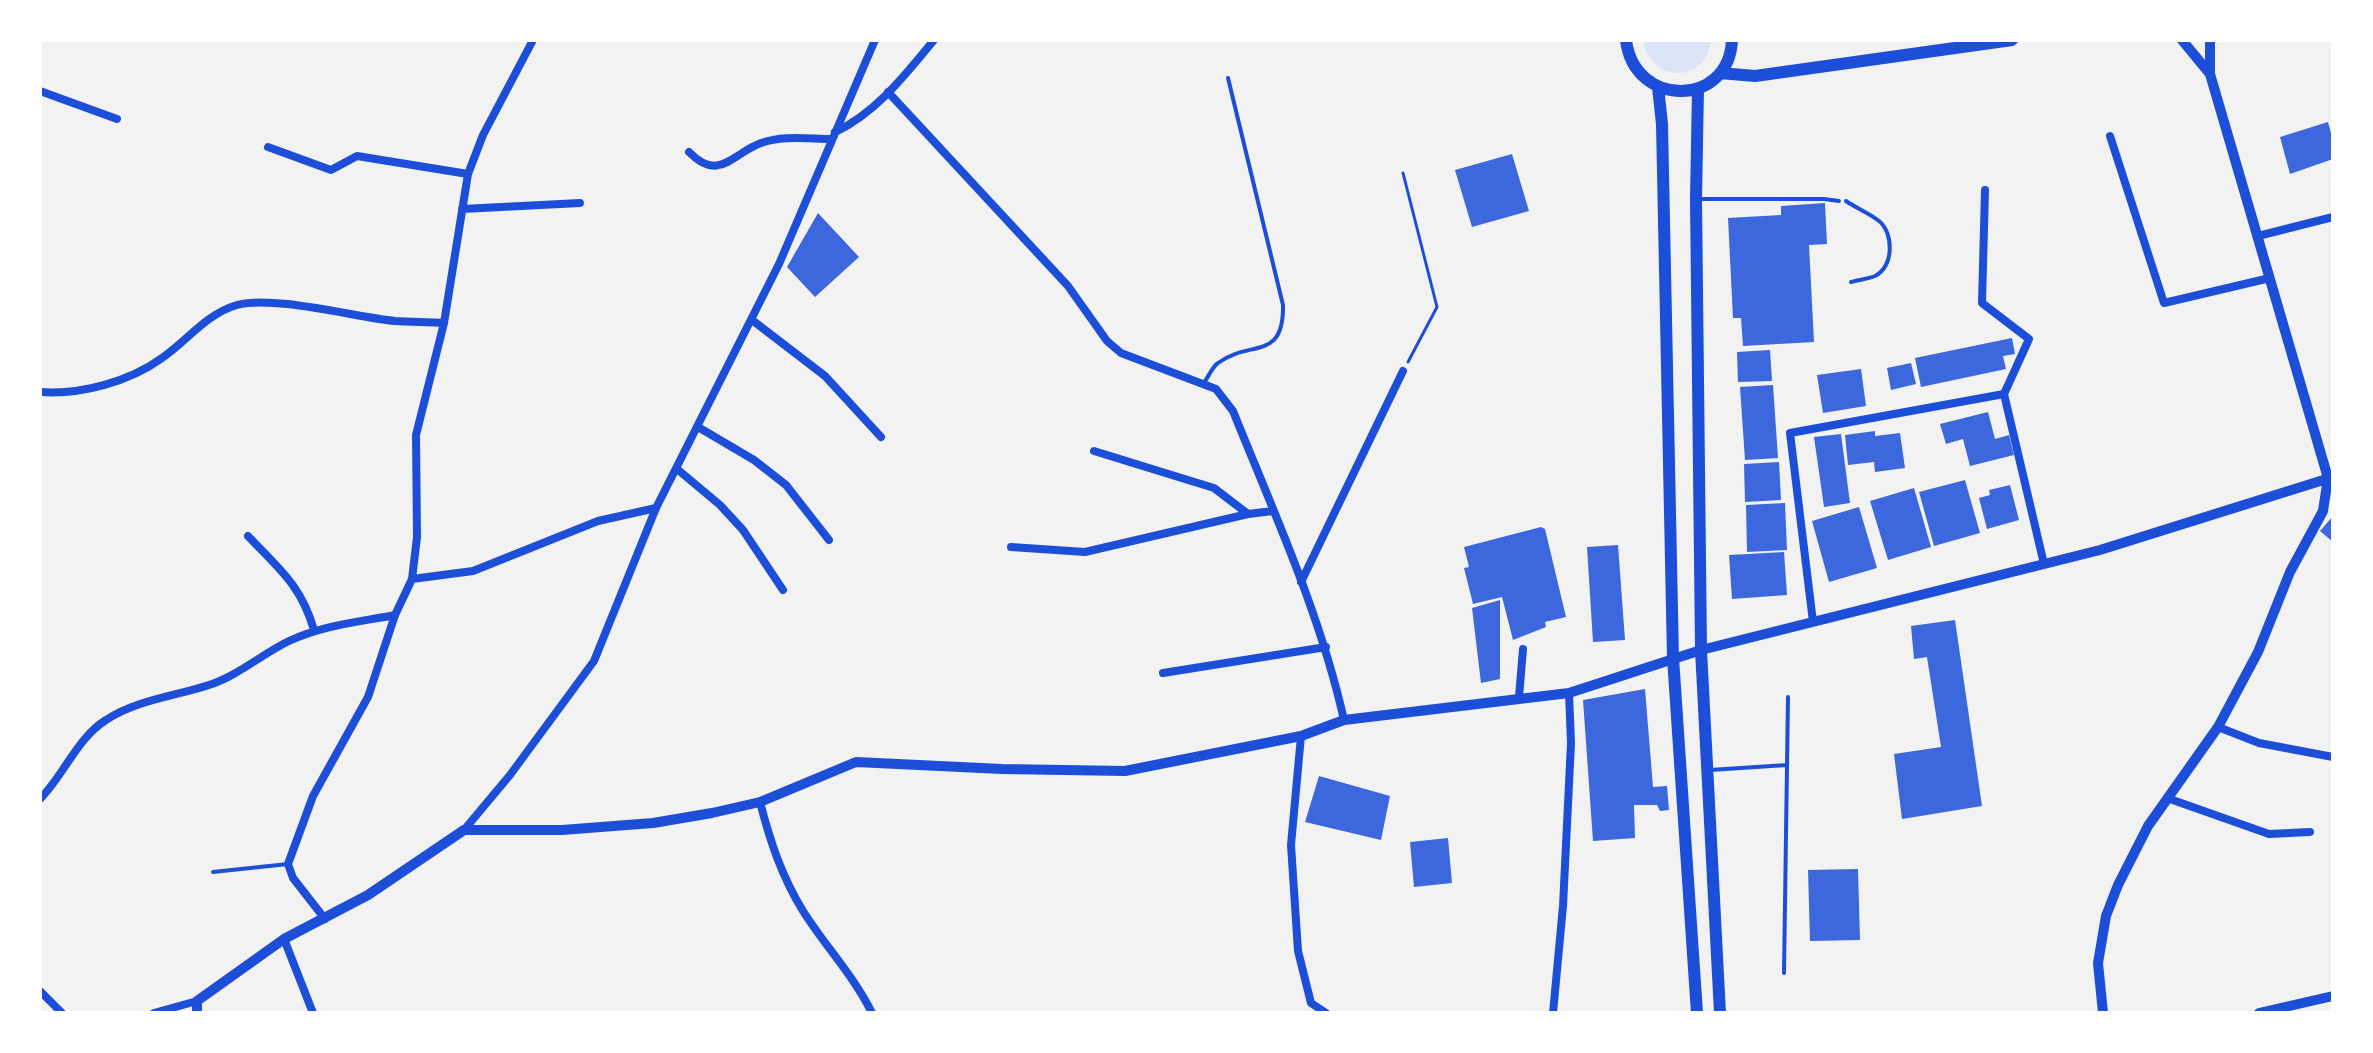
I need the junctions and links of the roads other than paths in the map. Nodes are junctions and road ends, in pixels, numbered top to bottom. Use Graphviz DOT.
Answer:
graph roads {
  1 [pos="533,40"];
  2 [pos="875,40"];
  3 [pos="934,40"];
  4 [pos="1626,40"];
  5 [pos="1732,40"];
  6 [pos="2012,40"];
  7 [pos="2182,40"];
  8 [pos="2210,40"];
  9 [pos="1720,73"];
  10 [pos="2210,74"];
  11 [pos="1228,78"];
  12 [pos="1658,87"];
  13 [pos="1698,88"];
  14 [pos="40,91"];
  15 [pos="888,92"];
  16 [pos="117,119"];
  17 [pos="833,135"];
  18 [pos="2110,136"];
  19 [pos="268,147"];
  20 [pos="689,152"];
  21 [pos="468,174"];
  22 [pos="1985,190"];
  23 [pos="1696,199"];
  24 [pos="1839,201"];
  25 [pos="1846,201"];
  26 [pos="580,203"];
  27 [pos="462,209"];
  28 [pos="2333,217"];
  29 [pos="2258,236"];
  30 [pos="2270,278"];
  31 [pos="1851,282"];
  32 [pos="752,320"];
  33 [pos="444,323"];
  34 [pos="1403,371"];
  35 [pos="1203,384"];
  36 [pos="40,392"];
  37 [pos="2004,394"];
  38 [pos="698,427"];
  39 [pos="881,437"];
  40 [pos="1094,451"];
  41 [pos="677,469"];
  42 [pos="2330,477"];
  43 [pos="656,508"];
  44 [pos="1273,511"];
  45 [pos="1248,514"];
  46 [pos="248,536"];
  47 [pos="829,540"];
  48 [pos="1011,547"];
  49 [pos="2044,564"];
  50 [pos="412,579"];
  51 [pos="1301,582"];
  52 [pos="783,590"];
  53 [pos="395,615"];
  54 [pos="1813,622"];
  55 [pos="314,630"];
  56 [pos="1326,647"];
  57 [pos="1523,649"];
  58 [pos="1701,650"];
  59 [pos="1673,658"];
  60 [pos="1163,673"];
  61 [pos="1569,693"];
  62 [pos="1519,697"];
  63 [pos="1788,697"];
  64 [pos="1344,720"];
  65 [pos="2218,727"];
  66 [pos="1301,736"];
  67 [pos="2333,757"];
  68 [pos="1787,765"];
  69 [pos="1707,770"];
  70 [pos="2167,798"];
  71 [pos="40,799"];
  72 [pos="760,802"];
  73 [pos="464,830"];
  74 [pos="2310,832"];
  75 [pos="288,864"];
  76 [pos="213,872"];
  77 [pos="325,919"];
  78 [pos="284,939"];
  79 [pos="1784,973"];
  80 [pos="40,991"];
  81 [pos="2332,999"];
  82 [pos="197,1001"];
  83 [pos="62,1013"];
  84 [pos="154,1013"];
  85 [pos="197,1013"];
  86 [pos="313,1013"];
  87 [pos="872,1013"];
  88 [pos="1326,1013"];
  89 [pos="1553,1013"];
  90 [pos="1697,1013"];
  91 [pos="1720,1013"];
  92 [pos="2103,1013"];
  93 [pos="2259,1013"];
  1 -- 21 [label="street"];
  2 -- 17 [label="street"];
  3 -- 15 [label="street"];
  4 -- 12 [label="main road"];
  5 -- 9 [label="main road"];
  6 -- 9 [label="main road"];
  7 -- 10 [label="street"];
  8 -- 10 [label="street"];
  9 -- 13 [label="main road"];
  10 -- 29 [label="street"];
  11 -- 35 [label="lane"];
  12 -- 13 [label="main road"];
  12 -- 59 [label="main road"];
  13 -- 23 [label="main road"];
  14 -- 16 [label="street"];
  15 -- 17 [label="street"];
  15 -- 35 [label="street"];
  17 -- 20 [label="street"];
  17 -- 32 [label="street"];
  18 -- 30 [label="street"];
  19 -- 21 [label="street"];
  21 -- 27 [label="street"];
  22 -- 37 [label="street"];
  23 -- 24 [label="lane"];
  23 -- 58 [label="main road"];
  25 -- 31 [label="lane"];
  26 -- 27 [label="street"];
  27 -- 33 [label="street"];
  28 -- 29 [label="street"];
  29 -- 30 [label="street"];
  30 -- 42 [label="street"];
  32 -- 38 [label="street"];
  32 -- 39 [label="street"];
  33 -- 36 [label="street"];
  33 -- 50 [label="street"];
  34 -- 51 [label="street"];
  35 -- 44 [label="street"];
  37 -- 49 [label="street"];
  37 -- 54 [label="street"];
  38 -- 41 [label="street"];
  38 -- 47 [label="street"];
  40 -- 45 [label="street"];
  41 -- 43 [label="street"];
  41 -- 52 [label="street"];
  42 -- 49 [label="street"];
  42 -- 65 [label="street"];
  43 -- 50 [label="street"];
  43 -- 73 [label="street"];
  44 -- 45 [label="street"];
  44 -- 51 [label="street"];
  45 -- 48 [label="street"];
  46 -- 55 [label="street"];
  49 -- 54 [label="street"];
  50 -- 53 [label="street"];
  51 -- 56 [label="street"];
  53 -- 55 [label="street"];
  53 -- 75 [label="street"];
  54 -- 58 [label="street"];
  55 -- 71 [label="street"];
  56 -- 60 [label="street"];
  56 -- 64 [label="street"];
  57 -- 62 [label="street"];
  58 -- 59 [label="street"];
  58 -- 69 [label="main road"];
  59 -- 61 [label="street"];
  59 -- 90 [label="main road"];
  61 -- 62 [label="street"];
  61 -- 89 [label="street"];
  62 -- 64 [label="street"];
  63 -- 68 [label="lane"];
  64 -- 66 [label="street"];
  65 -- 67 [label="street"];
  65 -- 70 [label="street"];
  66 -- 72 [label="street"];
  66 -- 88 [label="street"];
  68 -- 69 [label="lane"];
  68 -- 79 [label="lane"];
  69 -- 91 [label="main road"];
  70 -- 74 [label="street"];
  70 -- 92 [label="street"];
  72 -- 73 [label="street"];
  72 -- 87 [label="street"];
  73 -- 77 [label="street"];
  75 -- 76 [label="lane"];
  75 -- 77 [label="street"];
  77 -- 78 [label="street"];
  78 -- 82 [label="street"];
  78 -- 86 [label="street"];
  80 -- 83 [label="street"];
  81 -- 93 [label="street"];
  82 -- 84 [label="street"];
  82 -- 85 [label="street"];
}
